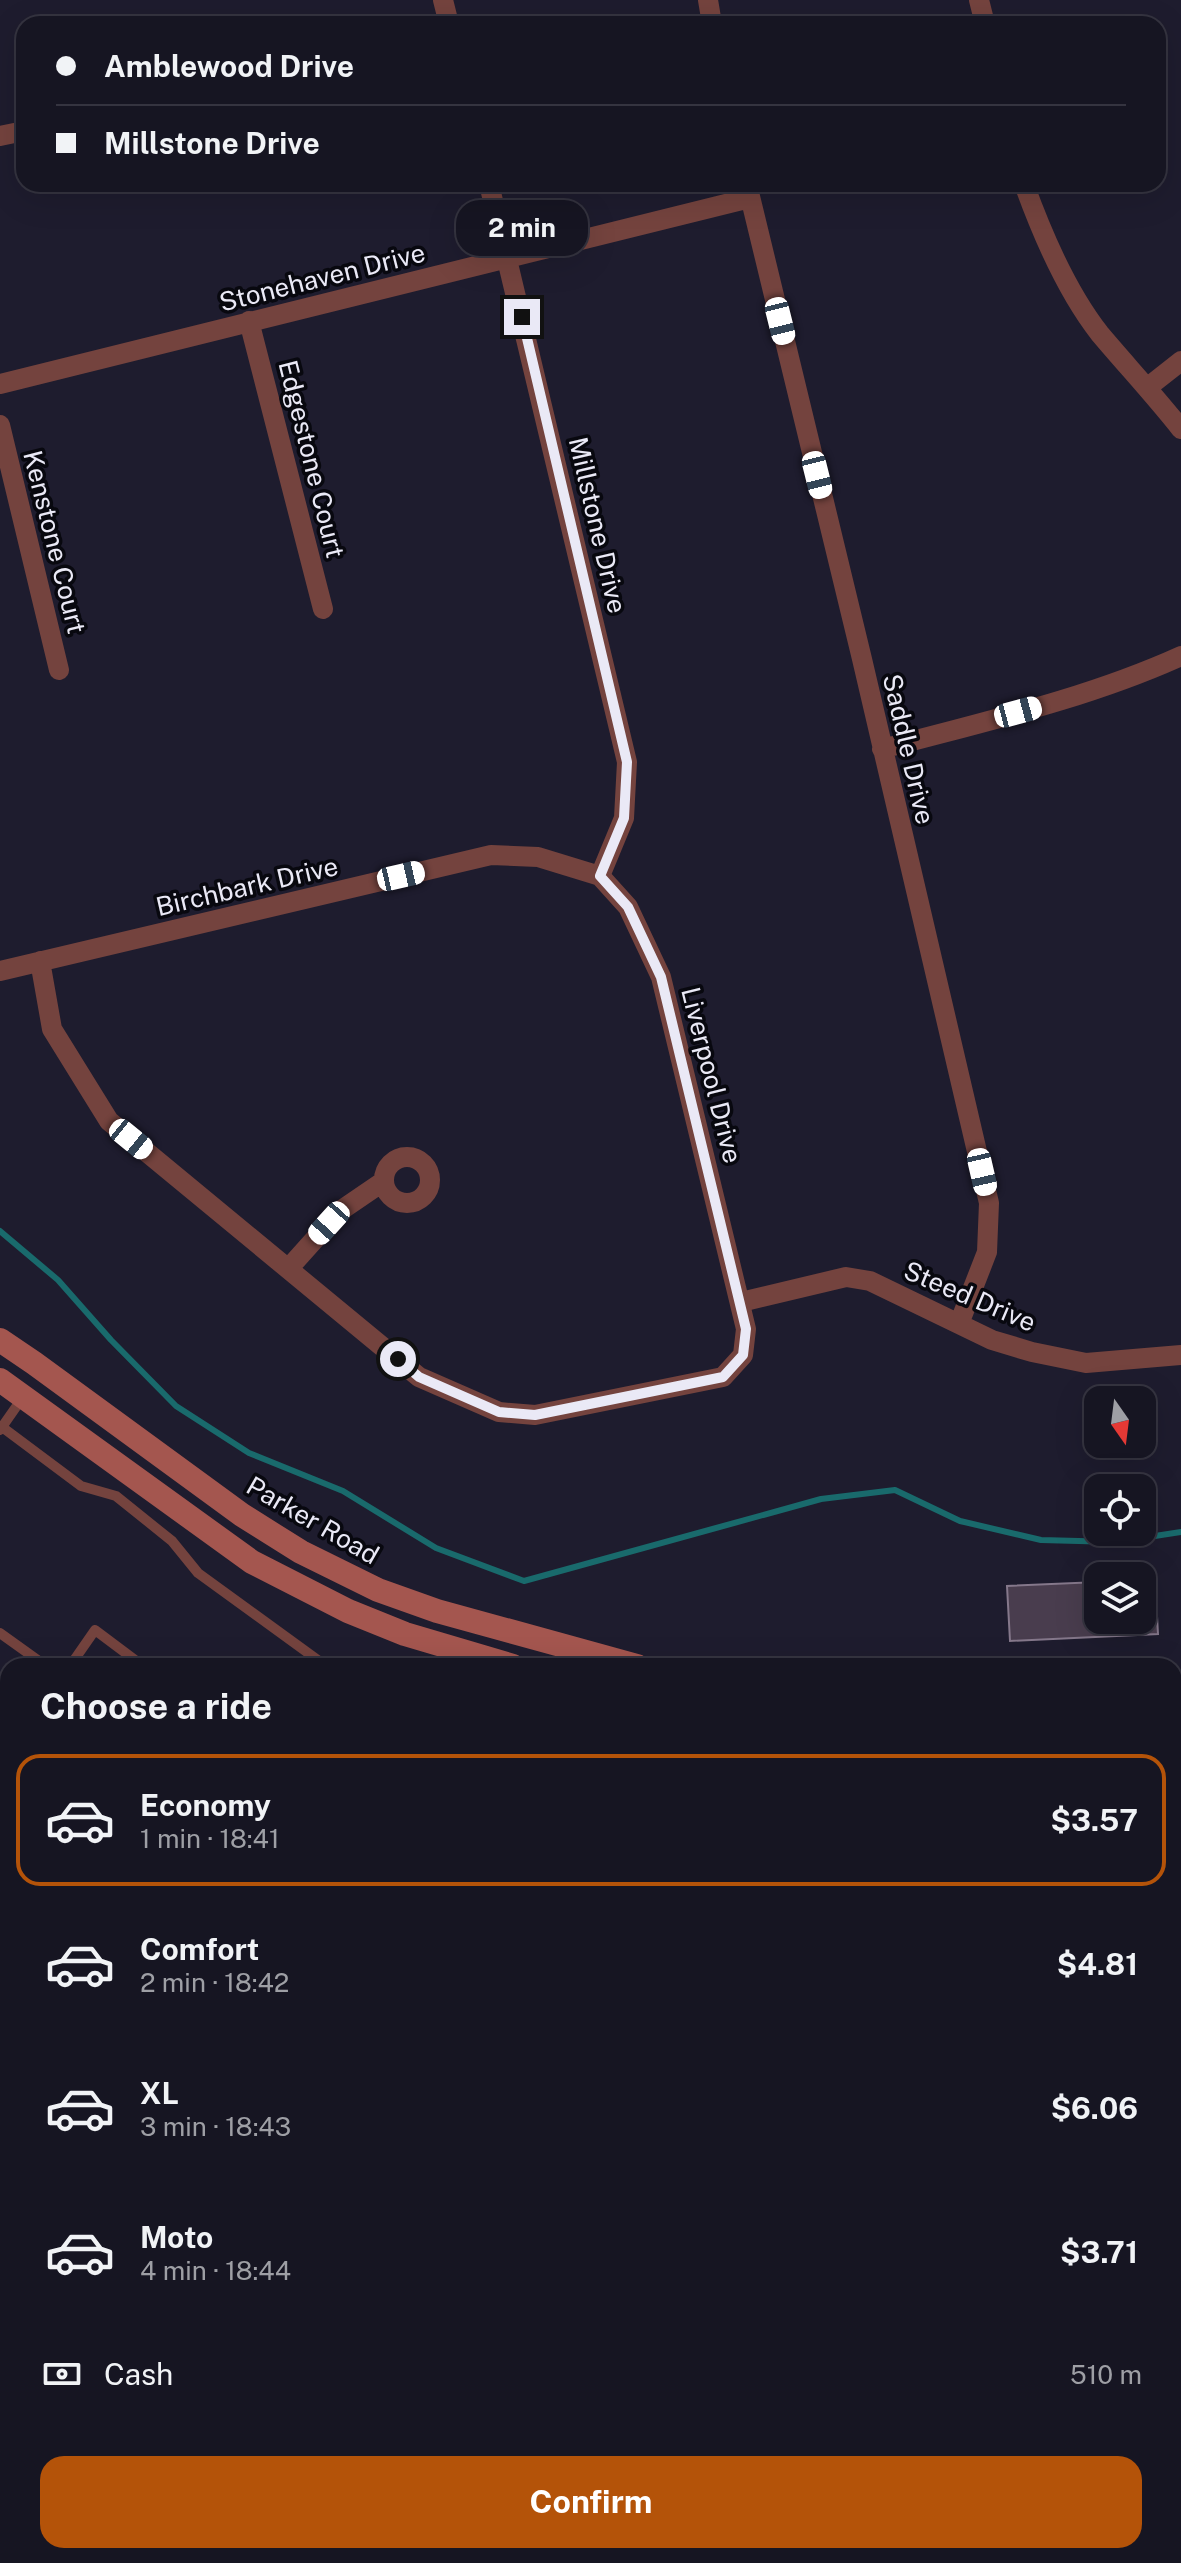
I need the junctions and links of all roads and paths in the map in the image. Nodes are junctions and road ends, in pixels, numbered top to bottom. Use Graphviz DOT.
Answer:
graph roads {
  1 [pos="491,192"];
  2 [pos="744,192"];
  3 [pos="748,192"];
  4 [pos="1027,192"];
  5 [pos="508,258"];
  6 [pos="249,321"];
  7 [pos="1181,361"];
  8 [pos="0,384"];
  9 [pos="1148,387"];
  10 [pos="0,425"];
  11 [pos="1181,429"];
  12 [pos="323,609"];
  13 [pos="1181,656"];
  14 [pos="59,670"];
  15 [pos="882,749"];
  16 [pos="600,876"];
  17 [pos="40,961"];
  18 [pos="0,971"];
  19 [pos="384,1181"];
  20 [pos="289,1268"];
  21 [pos="741,1302"];
  22 [pos="959,1324"];
  23 [pos="0,1340"];
  24 [pos="1181,1355"];
  25 [pos="0,1380"];
  26 [pos="23,1397"];
  27 [pos="1,1428"];
  28 [pos="0,1633"];
  29 [pos="35,1658"];
  30 [pos="76,1658"];
  31 [pos="132,1658"];
  32 [pos="315,1658"];
  33 [pos="461,1658"];
  34 [pos="596,1658"];
  1 -- 5 [label="street, Millstone Drive"];
  2 -- 5 [label="street, Stonehaven Drive"];
  3 -- 15 [label="street, Saddle Drive"];
  4 -- 9 [label="street"];
  5 -- 6 [label="street, Stonehaven Drive"];
  5 -- 16 [label="street, Millstone Drive"];
  6 -- 8 [label="street, Stonehaven Drive"];
  6 -- 12 [label="street, Edgestone Court"];
  7 -- 9 [label="street"];
  9 -- 11 [label="street"];
  10 -- 14 [label="street, Kenstone Court"];
  13 -- 15 [label="street"];
  15 -- 22 [label="street, Saddle Drive"];
  16 -- 17 [label="street, Birchbark Drive"];
  16 -- 21 [label="street, Liverpool Drive"];
  17 -- 18 [label="street, Birchbark Drive"];
  17 -- 20 [label="street, Liverpool Drive"];
  19 -- 20 [label="street"];
  20 -- 21 [label="street, Liverpool Drive"];
  21 -- 22 [label="street, Steed Drive"];
  22 -- 24 [label="street, Steed Drive"];
  23 -- 34 [label="main road, Parker Road"];
  25 -- 26 [label="main road"];
  26 -- 27 [label="lane"];
  26 -- 33 [label="main road"];
  27 -- 32 [label="lane"];
  28 -- 29 [label="lane"];
  30 -- 31 [label="lane"];
}
